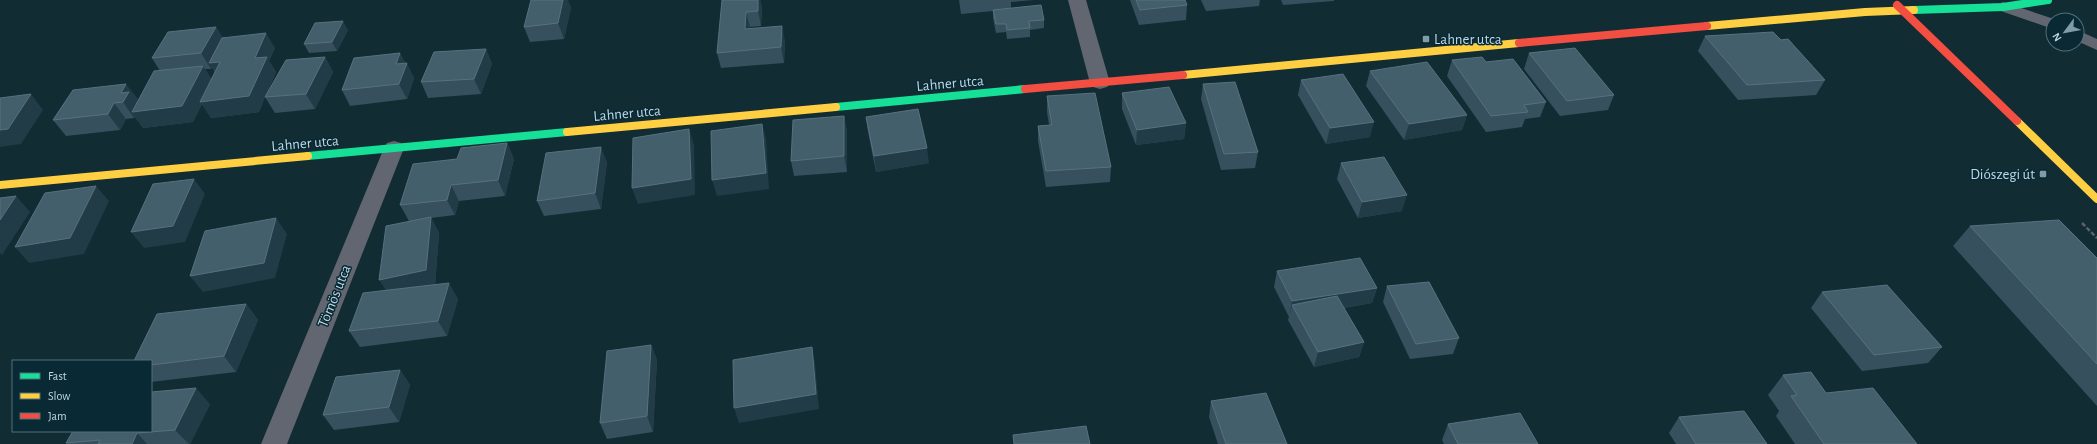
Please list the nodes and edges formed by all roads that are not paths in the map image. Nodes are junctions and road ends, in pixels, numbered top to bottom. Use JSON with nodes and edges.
{"nodes":[{"id":1,"x":1077,"y":0,"type":"edge"},
{"id":2,"x":1891,"y":0,"type":"edge"},
{"id":3,"x":2048,"y":0,"type":"edge"},
{"id":4,"x":2003,"y":7,"type":"junction"},
{"id":5,"x":1902,"y":11,"type":"junction"},
{"id":6,"x":2045,"y":21,"type":"edge"},
{"id":7,"x":2085,"y":39,"type":"edge"},
{"id":8,"x":2097,"y":45,"type":"edge"},
{"id":9,"x":1100,"y":83,"type":"junction"},
{"id":10,"x":394,"y":148,"type":"junction"},
{"id":11,"x":0,"y":185,"type":"edge"},
{"id":12,"x":2097,"y":199,"type":"edge"},
{"id":13,"x":274,"y":444,"type":"edge"}],
"edges":[{"from":1,"to":9,"type":"street"},
{"from":2,"to":5,"type":"street"},
{"from":3,"to":4,"type":"street","name":"Lahner utca"},
{"from":4,"to":5,"type":"street","name":"Lahner utca"},
{"from":4,"to":6,"type":"lane"},
{"from":5,"to":9,"type":"street","name":"Lahner utca"},
{"from":5,"to":12,"type":"street"},
{"from":7,"to":8,"type":"lane"},
{"from":9,"to":10,"type":"street","name":"Lahner utca"},
{"from":10,"to":11,"type":"street","name":"Lahner utca"},
{"from":10,"to":13,"type":"street","name":"Tömös utca"}]}
